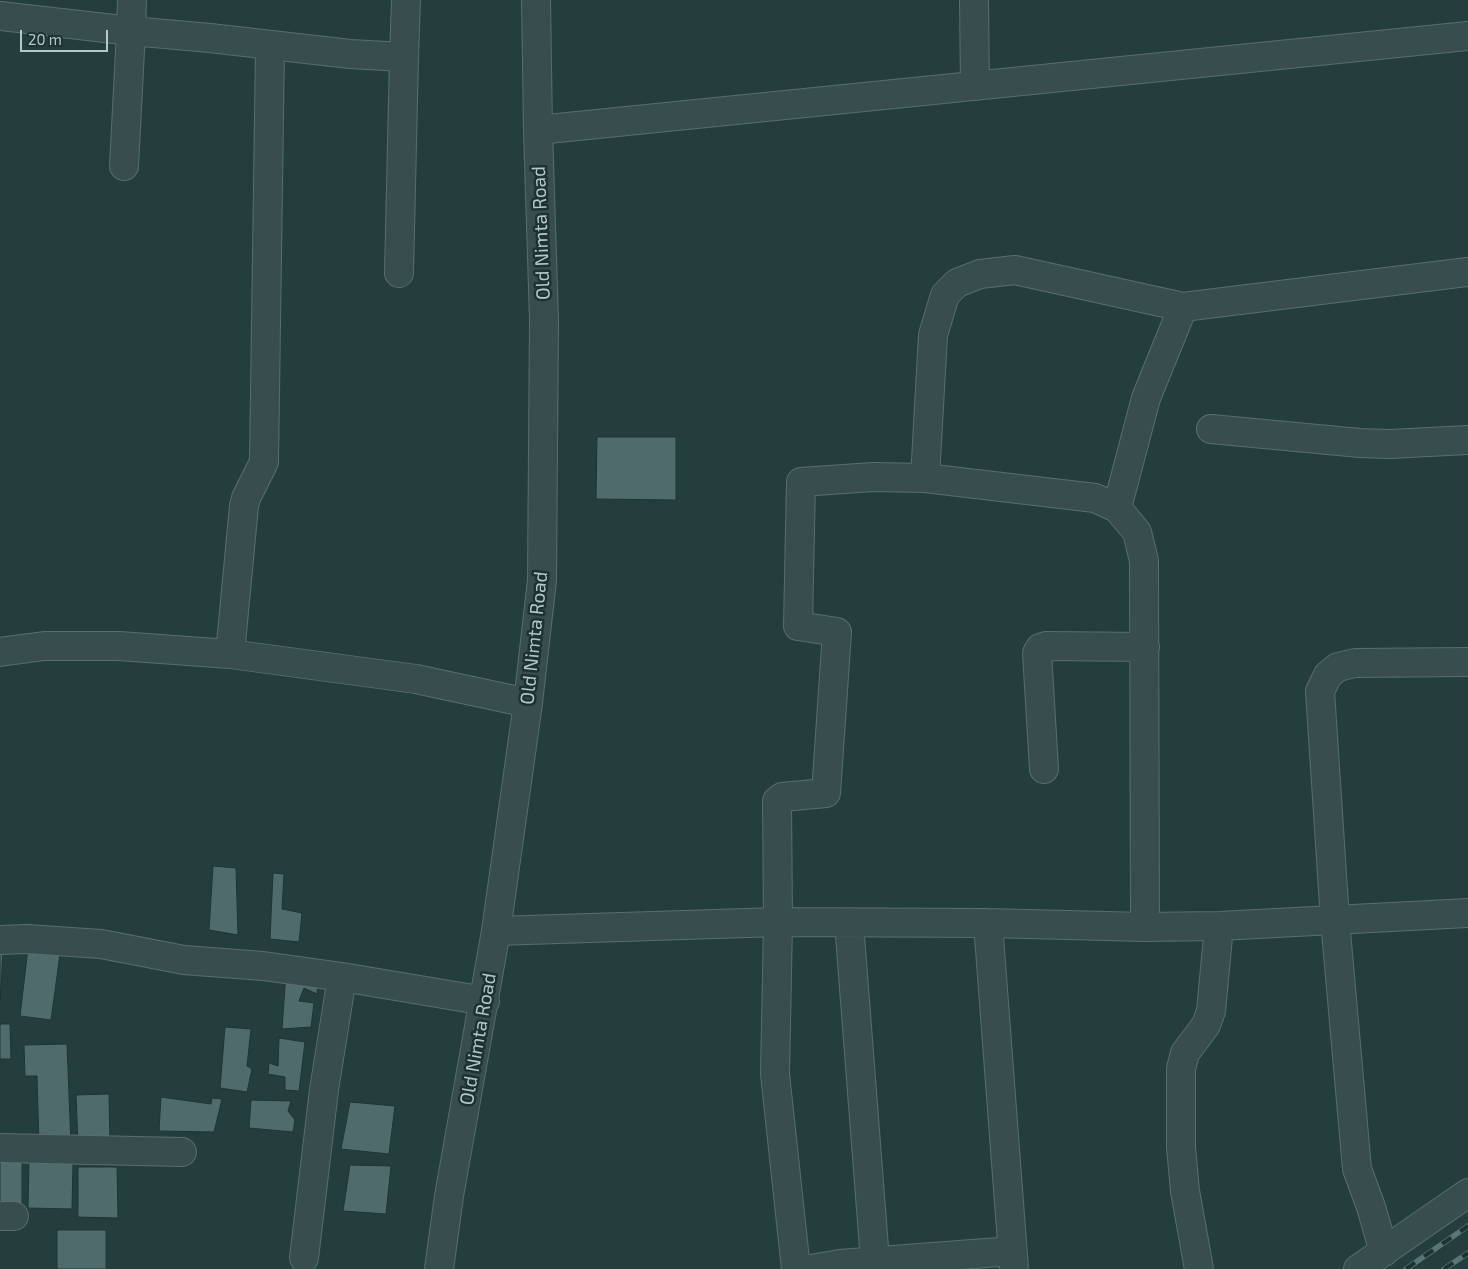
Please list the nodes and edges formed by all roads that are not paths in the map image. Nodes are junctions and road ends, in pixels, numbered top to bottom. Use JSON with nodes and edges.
{"nodes":[{"id":1,"x":132,"y":0,"type":"edge"},
{"id":2,"x":406,"y":0,"type":"edge"},
{"id":3,"x":536,"y":0,"type":"edge"},
{"id":4,"x":974,"y":0,"type":"edge"},
{"id":5,"x":0,"y":16,"type":"edge"},
{"id":6,"x":131,"y":31,"type":"junction"},
{"id":7,"x":1468,"y":36,"type":"edge"},
{"id":8,"x":270,"y":46,"type":"junction"},
{"id":9,"x":404,"y":57,"type":"junction"},
{"id":10,"x":975,"y":86,"type":"junction"},
{"id":11,"x":538,"y":130,"type":"junction"},
{"id":12,"x":124,"y":166,"type":"dead end"},
{"id":13,"x":1468,"y":272,"type":"edge"},
{"id":14,"x":398,"y":274,"type":"dead end"},
{"id":15,"x":1183,"y":307,"type":"junction"},
{"id":16,"x":1211,"y":429,"type":"dead end"},
{"id":17,"x":1468,"y":440,"type":"edge"},
{"id":18,"x":925,"y":478,"type":"junction"},
{"id":19,"x":1117,"y":508,"type":"junction"},
{"id":20,"x":1145,"y":647,"type":"junction"},
{"id":21,"x":0,"y":652,"type":"edge"},
{"id":22,"x":230,"y":654,"type":"junction"},
{"id":23,"x":1468,"y":662,"type":"edge"},
{"id":24,"x":528,"y":703,"type":"junction"},
{"id":25,"x":1044,"y":769,"type":"dead end"},
{"id":26,"x":1468,"y":913,"type":"edge"},
{"id":27,"x":1335,"y":920,"type":"junction"},
{"id":28,"x":778,"y":922,"type":"junction"},
{"id":29,"x":849,"y":923,"type":"junction"},
{"id":30,"x":988,"y":924,"type":"junction"},
{"id":31,"x":1219,"y":926,"type":"junction"},
{"id":32,"x":1144,"y":927,"type":"junction"},
{"id":33,"x":496,"y":931,"type":"junction"},
{"id":34,"x":0,"y":940,"type":"edge"},
{"id":35,"x":342,"y":977,"type":"junction"},
{"id":36,"x":485,"y":1001,"type":"junction"},
{"id":37,"x":0,"y":1148,"type":"edge"},
{"id":38,"x":182,"y":1152,"type":"dead end"},
{"id":39,"x":1468,"y":1193,"type":"edge"},
{"id":40,"x":1384,"y":1252,"type":"junction"},
{"id":41,"x":304,"y":1258,"type":"dead end"},
{"id":42,"x":1013,"y":1260,"type":"edge"},
{"id":43,"x":875,"y":1261,"type":"junction"},
{"id":44,"x":438,"y":1269,"type":"edge"},
{"id":45,"x":796,"y":1269,"type":"edge"},
{"id":46,"x":811,"y":1269,"type":"edge"},
{"id":47,"x":1199,"y":1269,"type":"edge"},
{"id":48,"x":1358,"y":1269,"type":"edge"}],
"edges":[{"from":1,"to":6,"type":"street"},
{"from":2,"to":9,"type":"street"},
{"from":3,"to":11,"type":"street","name":"Old Nimta Road"},
{"from":4,"to":10,"type":"street"},
{"from":5,"to":6,"type":"street"},
{"from":6,"to":8,"type":"street"},
{"from":6,"to":12,"type":"street"},
{"from":7,"to":10,"type":"street"},
{"from":8,"to":9,"type":"street"},
{"from":8,"to":22,"type":"street"},
{"from":9,"to":14,"type":"street"},
{"from":10,"to":11,"type":"street"},
{"from":11,"to":24,"type":"street","name":"Old Nimta Road"},
{"from":13,"to":15,"type":"street"},
{"from":15,"to":18,"type":"street"},
{"from":15,"to":19,"type":"street"},
{"from":16,"to":17,"type":"street"},
{"from":18,"to":19,"type":"street"},
{"from":18,"to":28,"type":"street"},
{"from":19,"to":20,"type":"street"},
{"from":20,"to":25,"type":"street"},
{"from":20,"to":32,"type":"street"},
{"from":21,"to":22,"type":"street"},
{"from":22,"to":24,"type":"street"},
{"from":23,"to":27,"type":"street"},
{"from":24,"to":33,"type":"street","name":"Old Nimta Road"},
{"from":26,"to":27,"type":"street"},
{"from":27,"to":31,"type":"street"},
{"from":27,"to":40,"type":"street"},
{"from":28,"to":29,"type":"street"},
{"from":28,"to":33,"type":"street"},
{"from":28,"to":45,"type":"street"},
{"from":29,"to":30,"type":"street"},
{"from":29,"to":43,"type":"street"},
{"from":30,"to":32,"type":"street"},
{"from":30,"to":42,"type":"street"},
{"from":31,"to":32,"type":"street"},
{"from":31,"to":47,"type":"street"},
{"from":33,"to":36,"type":"street","name":"Old Nimta Road"},
{"from":34,"to":35,"type":"street"},
{"from":35,"to":36,"type":"street"},
{"from":35,"to":41,"type":"street"},
{"from":36,"to":44,"type":"street","name":"Old Nimta Road"},
{"from":37,"to":38,"type":"street"},
{"from":39,"to":40,"type":"street"},
{"from":40,"to":48,"type":"street"},
{"from":42,"to":43,"type":"street"},
{"from":43,"to":46,"type":"street"}]}
